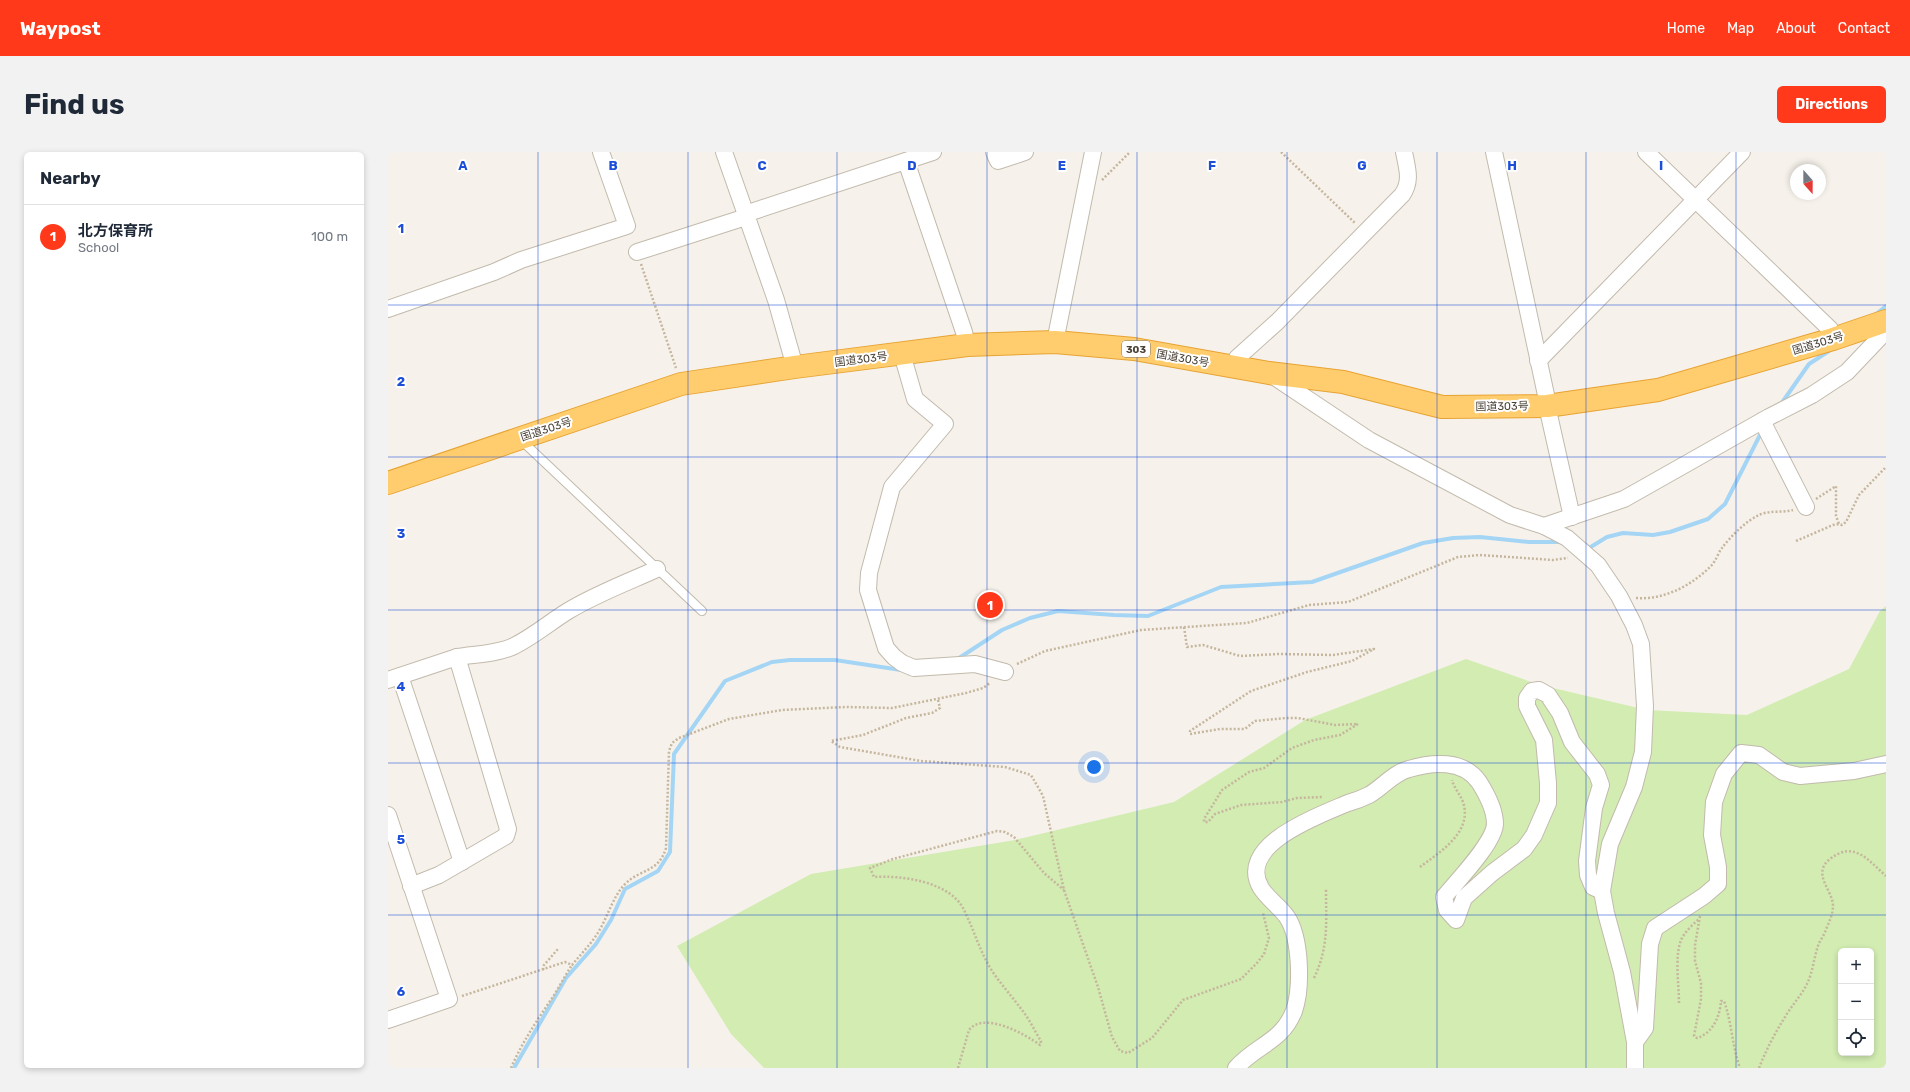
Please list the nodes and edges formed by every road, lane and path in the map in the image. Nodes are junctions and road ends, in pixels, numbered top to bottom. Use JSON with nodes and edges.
{"nodes":[{"id":1,"x":601,"y":152,"type":"edge"},
{"id":2,"x":724,"y":152,"type":"edge"},
{"id":3,"x":933,"y":152,"type":"edge"},
{"id":4,"x":994,"y":152,"type":"edge"},
{"id":5,"x":1025,"y":152,"type":"edge"},
{"id":6,"x":1093,"y":152,"type":"edge"},
{"id":7,"x":1130,"y":152,"type":"edge"},
{"id":8,"x":1282,"y":152,"type":"edge"},
{"id":9,"x":1404,"y":152,"type":"edge"},
{"id":10,"x":1494,"y":152,"type":"edge"},
{"id":11,"x":1646,"y":152,"type":"edge"},
{"id":12,"x":1742,"y":152,"type":"edge"},
{"id":13,"x":906,"y":161,"type":"junction"},
{"id":14,"x":1085,"y":191,"type":"junction"},
{"id":15,"x":1695,"y":200,"type":"junction"},
{"id":16,"x":746,"y":215,"type":"junction"},
{"id":17,"x":1364,"y":232,"type":"junction"},
{"id":18,"x":637,"y":252,"type":"joint"},
{"id":19,"x":388,"y":308,"type":"edge"},
{"id":20,"x":1886,"y":321,"type":"edge"},
{"id":21,"x":1886,"y":332,"type":"edge"},
{"id":22,"x":1833,"y":339,"type":"junction"},
{"id":23,"x":1055,"y":342,"type":"junction"},
{"id":24,"x":967,"y":345,"type":"junction"},
{"id":25,"x":902,"y":354,"type":"junction"},
{"id":26,"x":1538,"y":361,"type":"junction"},
{"id":27,"x":1234,"y":367,"type":"junction"},
{"id":28,"x":795,"y":368,"type":"junction"},
{"id":29,"x":1269,"y":374,"type":"junction"},
{"id":30,"x":681,"y":384,"type":"junction"},
{"id":31,"x":1547,"y":406,"type":"junction"},
{"id":32,"x":1762,"y":420,"type":"junction"},
{"id":33,"x":518,"y":438,"type":"junction"},
{"id":34,"x":1886,"y":467,"type":"edge"},
{"id":35,"x":388,"y":483,"type":"edge"},
{"id":36,"x":1806,"y":507,"type":"junction"},
{"id":37,"x":1572,"y":517,"type":"junction"},
{"id":38,"x":1839,"y":524,"type":"junction"},
{"id":39,"x":1544,"y":526,"type":"junction"},
{"id":40,"x":1796,"y":541,"type":"dead end"},
{"id":41,"x":1582,"y":549,"type":"junction"},
{"id":42,"x":657,"y":569,"type":"junction"},
{"id":43,"x":1620,"y":599,"type":"junction"},
{"id":44,"x":702,"y":611,"type":"dead end"},
{"id":45,"x":1184,"y":627,"type":"junction"},
{"id":46,"x":457,"y":657,"type":"junction"},
{"id":47,"x":1005,"y":672,"type":"junction"},
{"id":48,"x":394,"y":678,"type":"edge"},
{"id":49,"x":938,"y":700,"type":"junction"},
{"id":50,"x":1886,"y":764,"type":"edge"},
{"id":51,"x":1449,"y":765,"type":"junction"},
{"id":52,"x":1326,"y":797,"type":"dead end"},
{"id":53,"x":388,"y":815,"type":"edge"},
{"id":54,"x":462,"y":862,"type":"junction"},
{"id":55,"x":1420,"y":867,"type":"dead end"},
{"id":56,"x":1886,"y":876,"type":"edge"},
{"id":57,"x":412,"y":886,"type":"junction"},
{"id":58,"x":1326,"y":889,"type":"dead end"},
{"id":59,"x":1064,"y":890,"type":"junction"},
{"id":60,"x":1602,"y":891,"type":"junction"},
{"id":61,"x":1704,"y":896,"type":"junction"},
{"id":62,"x":1262,"y":912,"type":"dead end"},
{"id":63,"x":1700,"y":918,"type":"junction"},
{"id":64,"x":558,"y":949,"type":"dead end"},
{"id":65,"x":572,"y":965,"type":"junction"},
{"id":66,"x":542,"y":970,"type":"junction"},
{"id":67,"x":1314,"y":979,"type":"dead end"},
{"id":68,"x":449,"y":999,"type":"junction"},
{"id":69,"x":1680,"y":1003,"type":"dead end"},
{"id":70,"x":388,"y":1020,"type":"edge"},
{"id":71,"x":1635,"y":1042,"type":"junction"},
{"id":72,"x":511,"y":1068,"type":"edge"},
{"id":73,"x":958,"y":1068,"type":"edge"},
{"id":74,"x":1236,"y":1068,"type":"edge"},
{"id":75,"x":1635,"y":1068,"type":"edge"},
{"id":76,"x":1740,"y":1068,"type":"edge"},
{"id":77,"x":1759,"y":1068,"type":"edge"}],
"edges":[{"from":1,"to":19,"type":"street"},
{"from":2,"to":16,"type":"street"},
{"from":3,"to":13,"type":"street"},
{"from":4,"to":5,"type":"street"},
{"from":6,"to":14,"type":"street"},
{"from":7,"to":14,"type":"path"},
{"from":8,"to":17,"type":"path"},
{"from":9,"to":17,"type":"street"},
{"from":10,"to":26,"type":"street"},
{"from":11,"to":15,"type":"street"},
{"from":12,"to":15,"type":"street"},
{"from":13,"to":16,"type":"street"},
{"from":13,"to":24,"type":"street"},
{"from":14,"to":23,"type":"street"},
{"from":15,"to":22,"type":"street"},
{"from":15,"to":26,"type":"street"},
{"from":16,"to":18,"type":"street"},
{"from":16,"to":28,"type":"street"},
{"from":17,"to":27,"type":"street"},
{"from":18,"to":30,"type":"path"},
{"from":20,"to":22,"type":"highway","name":"国道303号","number":"303"},
{"from":21,"to":32,"type":"street"},
{"from":22,"to":31,"type":"highway","name":"国道303号","number":"303"},
{"from":23,"to":24,"type":"highway","name":"国道303号","number":"303"},
{"from":23,"to":27,"type":"highway","name":"国道303号","number":"303"},
{"from":24,"to":25,"type":"highway","name":"国道303号","number":"303"},
{"from":25,"to":28,"type":"highway","name":"国道303号","number":"303"},
{"from":25,"to":47,"type":"street"},
{"from":26,"to":31,"type":"street"},
{"from":27,"to":29,"type":"highway","name":"国道303号","number":"303"},
{"from":28,"to":30,"type":"highway","name":"国道303号","number":"303"},
{"from":29,"to":31,"type":"highway","name":"国道303号","number":"303"},
{"from":29,"to":39,"type":"street"},
{"from":30,"to":33,"type":"highway","name":"国道303号","number":"303"},
{"from":31,"to":37,"type":"street"},
{"from":32,"to":36,"type":"street"},
{"from":32,"to":37,"type":"street"},
{"from":33,"to":35,"type":"highway","name":"国道303号","number":"303"},
{"from":33,"to":42,"type":"lane"},
{"from":34,"to":38,"type":"path"},
{"from":36,"to":38,"type":"path"},
{"from":36,"to":43,"type":"path"},
{"from":37,"to":39,"type":"street"},
{"from":38,"to":40,"type":"path"},
{"from":39,"to":41,"type":"street"},
{"from":41,"to":43,"type":"street"},
{"from":41,"to":45,"type":"path"},
{"from":42,"to":44,"type":"lane"},
{"from":42,"to":46,"type":"street"},
{"from":43,"to":60,"type":"street"},
{"from":45,"to":47,"type":"path"},
{"from":45,"to":52,"type":"path"},
{"from":46,"to":48,"type":"street"},
{"from":46,"to":54,"type":"street"},
{"from":47,"to":49,"type":"path"},
{"from":48,"to":54,"type":"street"},
{"from":49,"to":59,"type":"path"},
{"from":49,"to":65,"type":"path"},
{"from":50,"to":61,"type":"street"},
{"from":51,"to":55,"type":"path"},
{"from":51,"to":60,"type":"street"},
{"from":51,"to":74,"type":"street"},
{"from":53,"to":57,"type":"street"},
{"from":54,"to":57,"type":"street"},
{"from":56,"to":77,"type":"path"},
{"from":57,"to":68,"type":"street"},
{"from":58,"to":67,"type":"path"},
{"from":59,"to":62,"type":"path"},
{"from":59,"to":73,"type":"path"},
{"from":60,"to":71,"type":"street"},
{"from":61,"to":63,"type":"path"},
{"from":61,"to":71,"type":"street"},
{"from":63,"to":69,"type":"path"},
{"from":63,"to":76,"type":"path"},
{"from":64,"to":66,"type":"path"},
{"from":65,"to":66,"type":"path"},
{"from":65,"to":72,"type":"path"},
{"from":66,"to":68,"type":"path"},
{"from":68,"to":70,"type":"street"},
{"from":71,"to":75,"type":"street"}]}
